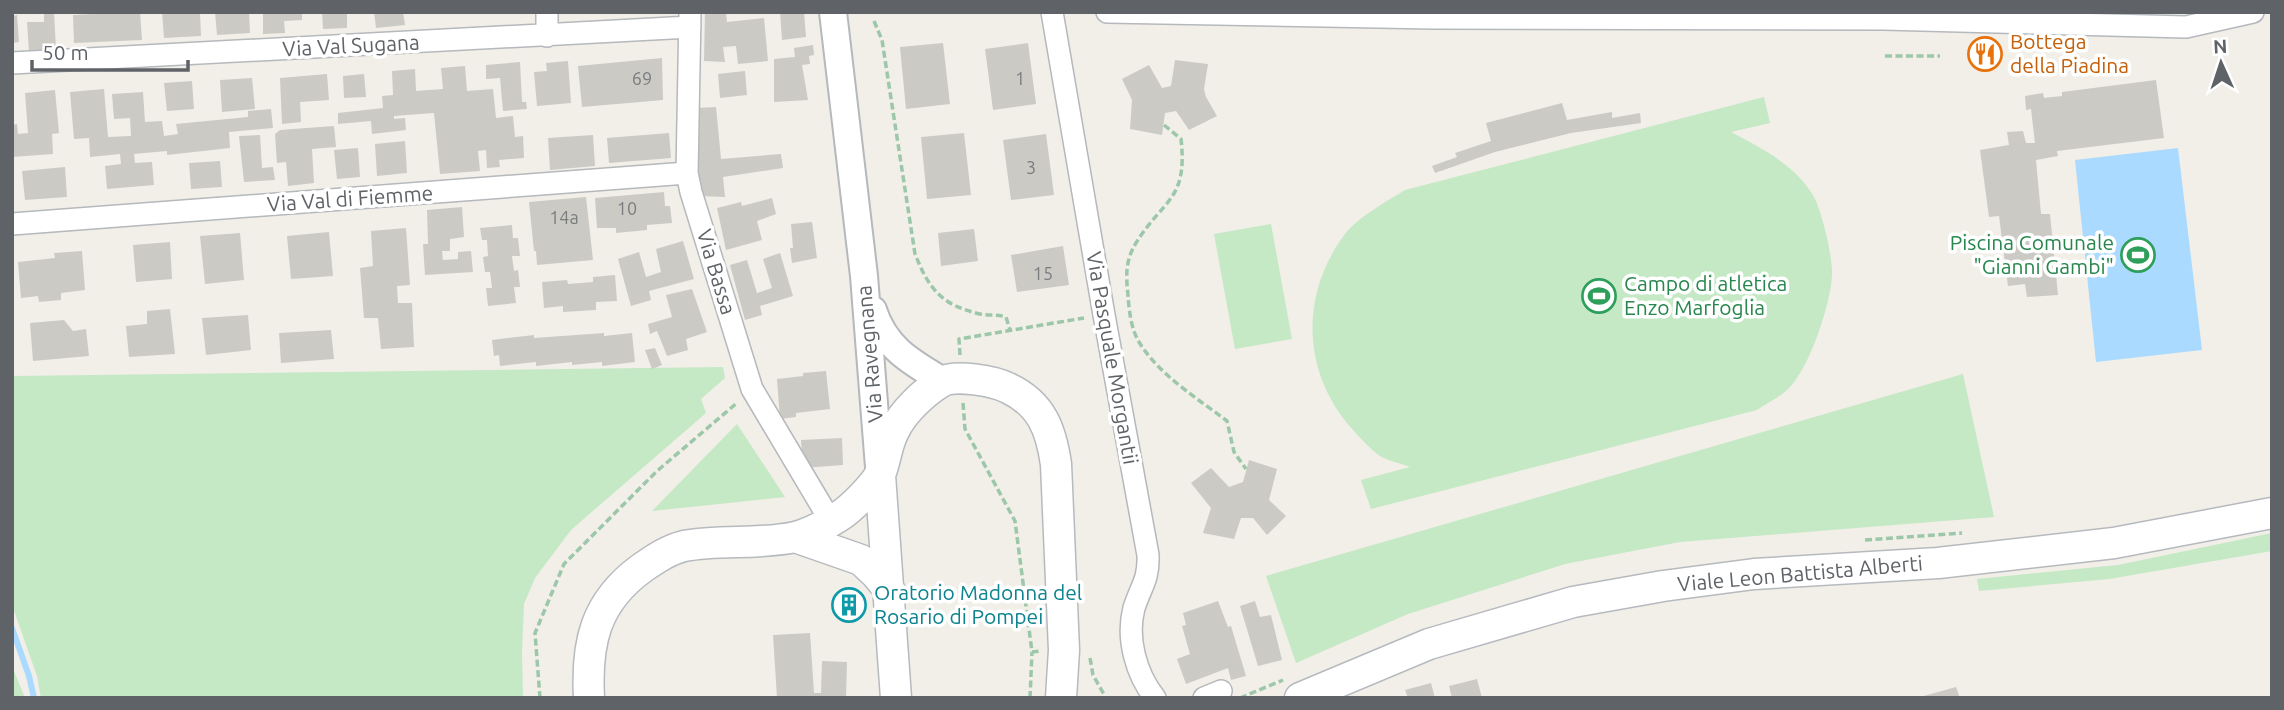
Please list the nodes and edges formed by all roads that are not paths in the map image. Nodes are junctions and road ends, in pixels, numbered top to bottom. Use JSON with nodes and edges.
{"nodes":[{"id":1,"x":547,"y":12,"type":"edge"},
{"id":2,"x":833,"y":12,"type":"edge"},
{"id":3,"x":1052,"y":12,"type":"edge"},
{"id":4,"x":1107,"y":12,"type":"edge"},
{"id":5,"x":2253,"y":12,"type":"edge"},
{"id":6,"x":1433,"y":15,"type":"edge"},
{"id":7,"x":1884,"y":15,"type":"edge"},
{"id":8,"x":690,"y":20,"type":"edge"},
{"id":9,"x":547,"y":36,"type":"junction"},
{"id":10,"x":12,"y":63,"type":"edge"},
{"id":11,"x":687,"y":173,"type":"junction"},
{"id":12,"x":12,"y":224,"type":"edge"},
{"id":13,"x":864,"y":276,"type":"junction"},
{"id":14,"x":956,"y":381,"type":"junction"},
{"id":15,"x":880,"y":474,"type":"junction"},
{"id":16,"x":824,"y":510,"type":"dead end"},
{"id":17,"x":2272,"y":513,"type":"edge"},
{"id":18,"x":795,"y":537,"type":"junction"},
{"id":19,"x":890,"y":591,"type":"junction"},
{"id":20,"x":1081,"y":697,"type":"edge"},
{"id":21,"x":589,"y":698,"type":"edge"},
{"id":22,"x":896,"y":698,"type":"edge"},
{"id":23,"x":1155,"y":698,"type":"edge"},
{"id":24,"x":1300,"y":698,"type":"edge"}],
"edges":[{"from":1,"to":9,"type":"street"},
{"from":2,"to":13,"type":"street","name":"Via Ravegnana"},
{"from":3,"to":23,"type":"street","name":"Via Pasquale Morgantii"},
{"from":4,"to":6,"type":"street"},
{"from":5,"to":7,"type":"street"},
{"from":6,"to":7,"type":"street"},
{"from":8,"to":9,"type":"street","name":"Via Val Sugana"},
{"from":8,"to":11,"type":"street","name":"Via Bassa"},
{"from":9,"to":10,"type":"street","name":"Via Val Sugana"},
{"from":11,"to":12,"type":"street","name":"Via Val di Fiemme"},
{"from":11,"to":16,"type":"street","name":"Via Bassa"},
{"from":13,"to":14,"type":"street"},
{"from":13,"to":15,"type":"street","name":"Via Ravegnana"},
{"from":14,"to":15,"type":"main road"},
{"from":14,"to":20,"type":"main road"},
{"from":15,"to":18,"type":"main road"},
{"from":15,"to":19,"type":"main road","name":"Via Ravegnana"},
{"from":17,"to":24,"type":"main road","name":"Viale Leon Battista Alberti"},
{"from":18,"to":19,"type":"main road"},
{"from":18,"to":21,"type":"main road"},
{"from":19,"to":22,"type":"main road","name":"Via Ravegnana"}]}
